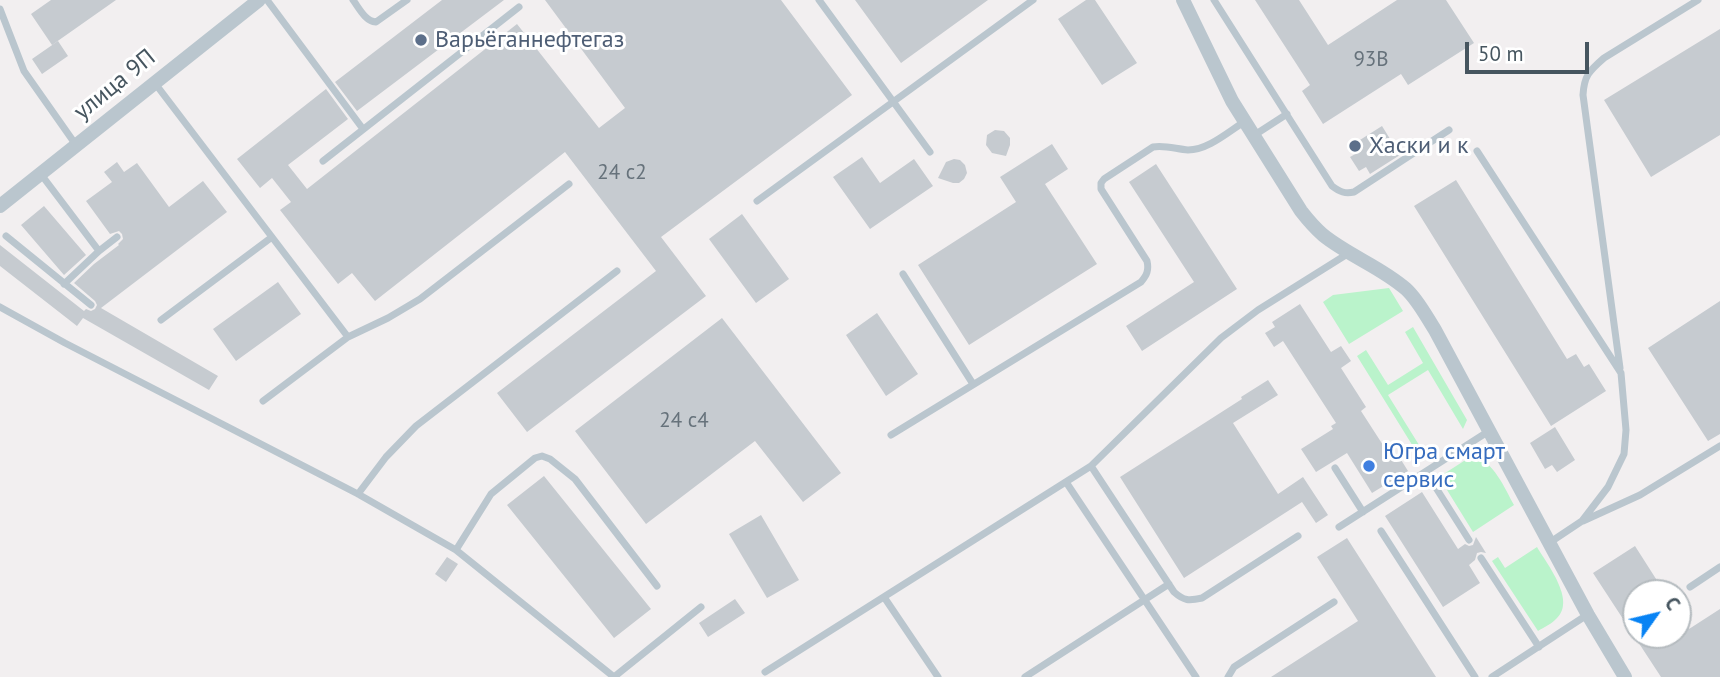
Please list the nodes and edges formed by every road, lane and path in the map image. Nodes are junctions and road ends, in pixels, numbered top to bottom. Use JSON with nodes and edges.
{"nodes":[{"id":1,"x":259,"y":0,"type":"edge"},
{"id":2,"x":267,"y":0,"type":"edge"},
{"id":3,"x":354,"y":0,"type":"edge"},
{"id":4,"x":407,"y":0,"type":"edge"},
{"id":5,"x":819,"y":0,"type":"edge"},
{"id":6,"x":1033,"y":0,"type":"edge"},
{"id":7,"x":1183,"y":0,"type":"edge"},
{"id":8,"x":1214,"y":0,"type":"edge"},
{"id":9,"x":1698,"y":0,"type":"edge"},
{"id":10,"x":519,"y":7,"type":"dead end"},
{"id":11,"x":0,"y":9,"type":"edge"},
{"id":12,"x":9,"y":32,"type":"junction"},
{"id":13,"x":0,"y":34,"type":"edge"},
{"id":14,"x":154,"y":82,"type":"junction"},
{"id":15,"x":893,"y":102,"type":"junction"},
{"id":16,"x":1287,"y":114,"type":"junction"},
{"id":17,"x":1244,"y":122,"type":"junction"},
{"id":18,"x":363,"y":129,"type":"junction"},
{"id":19,"x":1450,"y":130,"type":"dead end"},
{"id":20,"x":1253,"y":136,"type":"junction"},
{"id":21,"x":76,"y":145,"type":"junction"},
{"id":22,"x":1477,"y":151,"type":"dead end"},
{"id":23,"x":930,"y":152,"type":"dead end"},
{"id":24,"x":323,"y":161,"type":"dead end"},
{"id":25,"x":40,"y":173,"type":"junction"},
{"id":26,"x":569,"y":184,"type":"dead end"},
{"id":27,"x":757,"y":201,"type":"dead end"},
{"id":28,"x":0,"y":205,"type":"edge"},
{"id":29,"x":6,"y":236,"type":"dead end"},
{"id":30,"x":117,"y":237,"type":"dead end"},
{"id":31,"x":272,"y":237,"type":"junction"},
{"id":32,"x":99,"y":251,"type":"junction"},
{"id":33,"x":1349,"y":253,"type":"junction"},
{"id":34,"x":617,"y":271,"type":"dead end"},
{"id":35,"x":903,"y":274,"type":"dead end"},
{"id":36,"x":64,"y":284,"type":"junction"},
{"id":37,"x":91,"y":305,"type":"dead end"},
{"id":38,"x":0,"y":307,"type":"edge"},
{"id":39,"x":161,"y":320,"type":"dead end"},
{"id":40,"x":348,"y":337,"type":"junction"},
{"id":41,"x":1621,"y":373,"type":"junction"},
{"id":42,"x":973,"y":384,"type":"junction"},
{"id":43,"x":263,"y":401,"type":"dead end"},
{"id":44,"x":1489,"y":431,"type":"junction"},
{"id":45,"x":891,"y":435,"type":"dead end"},
{"id":46,"x":1720,"y":446,"type":"edge"},
{"id":47,"x":1091,"y":466,"type":"junction"},
{"id":48,"x":1335,"y":468,"type":"dead end"},
{"id":49,"x":1426,"y":472,"type":"junction"},
{"id":50,"x":1066,"y":482,"type":"junction"},
{"id":51,"x":358,"y":494,"type":"junction"},
{"id":52,"x":1363,"y":512,"type":"junction"},
{"id":53,"x":1582,"y":521,"type":"junction"},
{"id":54,"x":1339,"y":527,"type":"dead end"},
{"id":55,"x":1381,"y":531,"type":"dead end"},
{"id":56,"x":1297,"y":536,"type":"dead end"},
{"id":57,"x":1469,"y":540,"type":"dead end"},
{"id":58,"x":1549,"y":543,"type":"junction"},
{"id":59,"x":456,"y":550,"type":"junction"},
{"id":60,"x":1481,"y":558,"type":"dead end"},
{"id":61,"x":1720,"y":567,"type":"edge"},
{"id":62,"x":1169,"y":584,"type":"junction"},
{"id":63,"x":656,"y":586,"type":"dead end"},
{"id":64,"x":1692,"y":586,"type":"edge"},
{"id":65,"x":884,"y":597,"type":"junction"},
{"id":66,"x":1144,"y":600,"type":"junction"},
{"id":67,"x":1334,"y":602,"type":"dead end"},
{"id":68,"x":701,"y":607,"type":"dead end"},
{"id":69,"x":1588,"y":614,"type":"junction"},
{"id":70,"x":1539,"y":647,"type":"junction"},
{"id":71,"x":765,"y":671,"type":"dead end"},
{"id":72,"x":1619,"y":675,"type":"edge"},
{"id":73,"x":614,"y":677,"type":"edge"},
{"id":74,"x":938,"y":677,"type":"edge"},
{"id":75,"x":1025,"y":677,"type":"edge"},
{"id":76,"x":1196,"y":677,"type":"edge"},
{"id":77,"x":1228,"y":677,"type":"edge"},
{"id":78,"x":1475,"y":677,"type":"edge"},
{"id":79,"x":1492,"y":677,"type":"edge"}],
"edges":[{"from":1,"to":14,"type":"street","name":"улица 9П"},
{"from":2,"to":18,"type":"lane"},
{"from":3,"to":4,"type":"lane"},
{"from":5,"to":15,"type":"lane"},
{"from":6,"to":15,"type":"lane"},
{"from":7,"to":17,"type":"street"},
{"from":8,"to":16,"type":"lane"},
{"from":9,"to":41,"type":"lane"},
{"from":10,"to":18,"type":"lane"},
{"from":11,"to":12,"type":"lane"},
{"from":12,"to":13,"type":"lane"},
{"from":12,"to":21,"type":"lane"},
{"from":14,"to":21,"type":"street","name":"улица 9П"},
{"from":14,"to":31,"type":"lane"},
{"from":15,"to":23,"type":"lane"},
{"from":15,"to":27,"type":"lane"},
{"from":16,"to":19,"type":"lane"},
{"from":16,"to":20,"type":"lane"},
{"from":17,"to":20,"type":"street"},
{"from":17,"to":42,"type":"lane"},
{"from":18,"to":24,"type":"lane"},
{"from":20,"to":33,"type":"street"},
{"from":21,"to":25,"type":"street","name":"улица 9П"},
{"from":22,"to":41,"type":"lane"},
{"from":25,"to":28,"type":"street","name":"улица 9П"},
{"from":25,"to":32,"type":"lane"},
{"from":26,"to":40,"type":"lane"},
{"from":29,"to":36,"type":"lane"},
{"from":30,"to":32,"type":"lane"},
{"from":31,"to":39,"type":"lane"},
{"from":31,"to":40,"type":"lane"},
{"from":32,"to":36,"type":"lane"},
{"from":33,"to":44,"type":"street"},
{"from":33,"to":47,"type":"lane"},
{"from":34,"to":51,"type":"lane"},
{"from":35,"to":42,"type":"lane"},
{"from":36,"to":37,"type":"lane"},
{"from":38,"to":51,"type":"lane"},
{"from":40,"to":43,"type":"lane"},
{"from":41,"to":53,"type":"lane"},
{"from":42,"to":45,"type":"lane"},
{"from":44,"to":49,"type":"lane"},
{"from":44,"to":58,"type":"street"},
{"from":46,"to":53,"type":"lane"},
{"from":47,"to":50,"type":"lane"},
{"from":47,"to":62,"type":"lane"},
{"from":48,"to":52,"type":"lane"},
{"from":49,"to":52,"type":"lane"},
{"from":49,"to":57,"type":"lane"},
{"from":50,"to":65,"type":"lane"},
{"from":50,"to":66,"type":"lane"},
{"from":51,"to":59,"type":"lane"},
{"from":52,"to":54,"type":"lane"},
{"from":53,"to":58,"type":"lane"},
{"from":55,"to":78,"type":"lane"},
{"from":56,"to":62,"type":"lane"},
{"from":58,"to":69,"type":"street"},
{"from":59,"to":63,"type":"lane"},
{"from":59,"to":73,"type":"lane"},
{"from":60,"to":70,"type":"lane"},
{"from":61,"to":64,"type":"lane"},
{"from":62,"to":66,"type":"lane"},
{"from":65,"to":71,"type":"lane"},
{"from":65,"to":74,"type":"lane"},
{"from":66,"to":75,"type":"lane"},
{"from":66,"to":76,"type":"lane"},
{"from":67,"to":77,"type":"lane"},
{"from":68,"to":73,"type":"lane"},
{"from":69,"to":70,"type":"lane"},
{"from":69,"to":72,"type":"street"},
{"from":70,"to":79,"type":"lane"}]}
